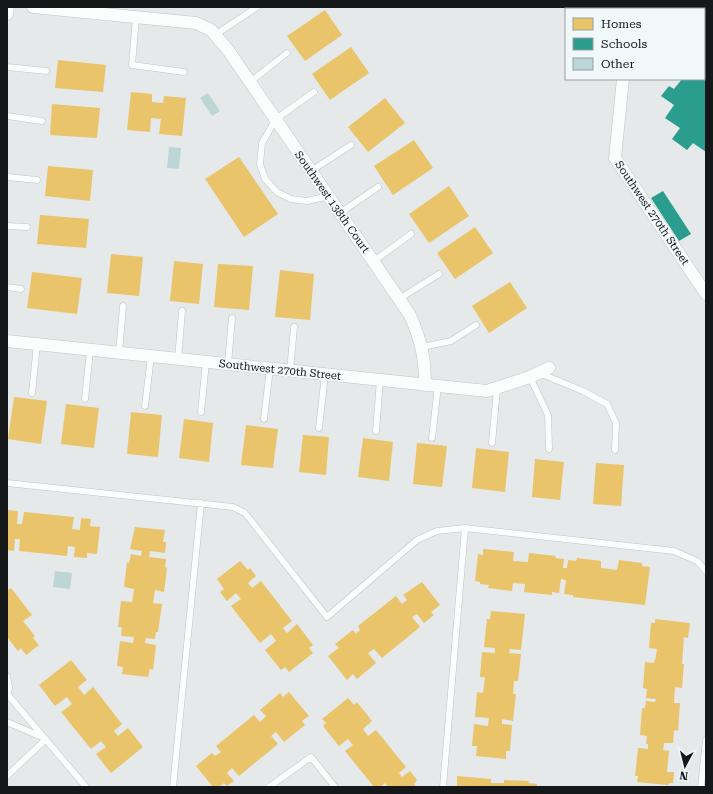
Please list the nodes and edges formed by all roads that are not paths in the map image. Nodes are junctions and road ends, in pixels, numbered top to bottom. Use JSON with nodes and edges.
{"nodes":[{"id":1,"x":8,"y":7,"type":"edge"},
{"id":2,"x":33,"y":7,"type":"edge"},
{"id":3,"x":257,"y":7,"type":"edge"},
{"id":4,"x":7,"y":14,"type":"edge"},
{"id":5,"x":136,"y":17,"type":"junction"},
{"id":6,"x":213,"y":33,"type":"junction"},
{"id":7,"x":287,"y":53,"type":"dead end"},
{"id":8,"x":7,"y":67,"type":"edge"},
{"id":9,"x":46,"y":71,"type":"dead end"},
{"id":10,"x":184,"y":72,"type":"dead end"},
{"id":11,"x":622,"y":80,"type":"edge"},
{"id":12,"x":250,"y":82,"type":"junction"},
{"id":13,"x":314,"y":92,"type":"dead end"},
{"id":14,"x":7,"y":116,"type":"edge"},
{"id":15,"x":276,"y":119,"type":"junction"},
{"id":16,"x":42,"y":121,"type":"dead end"},
{"id":17,"x":351,"y":144,"type":"dead end"},
{"id":18,"x":311,"y":171,"type":"junction"},
{"id":19,"x":7,"y":177,"type":"edge"},
{"id":20,"x":37,"y":180,"type":"dead end"},
{"id":21,"x":378,"y":187,"type":"dead end"},
{"id":22,"x":329,"y":196,"type":"junction"},
{"id":23,"x":340,"y":213,"type":"junction"},
{"id":24,"x":7,"y":226,"type":"edge"},
{"id":25,"x":27,"y":228,"type":"dead end"},
{"id":26,"x":411,"y":234,"type":"dead end"},
{"id":27,"x":374,"y":261,"type":"junction"},
{"id":28,"x":439,"y":274,"type":"dead end"},
{"id":29,"x":7,"y":287,"type":"edge"},
{"id":30,"x":21,"y":289,"type":"dead end"},
{"id":31,"x":706,"y":294,"type":"edge"},
{"id":32,"x":399,"y":299,"type":"junction"},
{"id":33,"x":123,"y":306,"type":"dead end"},
{"id":34,"x":182,"y":311,"type":"dead end"},
{"id":35,"x":232,"y":318,"type":"dead end"},
{"id":36,"x":476,"y":325,"type":"dead end"},
{"id":37,"x":294,"y":327,"type":"dead end"},
{"id":38,"x":7,"y":341,"type":"edge"},
{"id":39,"x":37,"y":344,"type":"junction"},
{"id":40,"x":422,"y":347,"type":"junction"},
{"id":41,"x":90,"y":350,"type":"junction"},
{"id":42,"x":119,"y":353,"type":"junction"},
{"id":43,"x":151,"y":356,"type":"junction"},
{"id":44,"x":178,"y":359,"type":"junction"},
{"id":45,"x":206,"y":362,"type":"junction"},
{"id":46,"x":228,"y":364,"type":"junction"},
{"id":47,"x":270,"y":368,"type":"junction"},
{"id":48,"x":290,"y":371,"type":"junction"},
{"id":49,"x":539,"y":373,"type":"junction"},
{"id":50,"x":325,"y":374,"type":"junction"},
{"id":51,"x":380,"y":380,"type":"junction"},
{"id":52,"x":425,"y":385,"type":"junction"},
{"id":53,"x":438,"y":386,"type":"junction"},
{"id":54,"x":497,"y":389,"type":"junction"},
{"id":55,"x":32,"y":393,"type":"dead end"},
{"id":56,"x":84,"y":399,"type":"dead end"},
{"id":57,"x":146,"y":406,"type":"dead end"},
{"id":58,"x":201,"y":412,"type":"dead end"},
{"id":59,"x":264,"y":419,"type":"dead end"},
{"id":60,"x":319,"y":428,"type":"dead end"},
{"id":61,"x":376,"y":431,"type":"dead end"},
{"id":62,"x":432,"y":438,"type":"dead end"},
{"id":63,"x":492,"y":443,"type":"dead end"},
{"id":64,"x":549,"y":448,"type":"dead end"},
{"id":65,"x":615,"y":450,"type":"dead end"},
{"id":66,"x":7,"y":483,"type":"edge"},
{"id":67,"x":201,"y":503,"type":"junction"},
{"id":68,"x":465,"y":528,"type":"junction"},
{"id":69,"x":706,"y":571,"type":"edge"},
{"id":70,"x":7,"y":676,"type":"edge"},
{"id":71,"x":7,"y":695,"type":"edge"},
{"id":72,"x":7,"y":722,"type":"edge"},
{"id":73,"x":46,"y":739,"type":"junction"},
{"id":74,"x":706,"y":740,"type":"edge"},
{"id":75,"x":7,"y":776,"type":"edge"},
{"id":76,"x":86,"y":787,"type":"edge"},
{"id":77,"x":173,"y":787,"type":"edge"},
{"id":78,"x":269,"y":787,"type":"edge"},
{"id":79,"x":335,"y":787,"type":"edge"},
{"id":80,"x":442,"y":787,"type":"edge"},
{"id":81,"x":701,"y":787,"type":"edge"}],
"edges":[{"from":1,"to":4,"type":"street"},
{"from":2,"to":5,"type":"street"},
{"from":3,"to":6,"type":"lane"},
{"from":5,"to":6,"type":"street"},
{"from":5,"to":10,"type":"lane"},
{"from":6,"to":12,"type":"street","name":"Southwest 138th Court"},
{"from":7,"to":12,"type":"lane"},
{"from":8,"to":9,"type":"lane"},
{"from":11,"to":31,"type":"street","name":"Southwest 270th Street"},
{"from":12,"to":15,"type":"street","name":"Southwest 138th Court"},
{"from":13,"to":15,"type":"lane"},
{"from":14,"to":16,"type":"lane"},
{"from":15,"to":18,"type":"street","name":"Southwest 138th Court"},
{"from":15,"to":22,"type":"lane"},
{"from":17,"to":18,"type":"lane"},
{"from":18,"to":22,"type":"street","name":"Southwest 138th Court"},
{"from":19,"to":20,"type":"lane"},
{"from":21,"to":23,"type":"lane"},
{"from":22,"to":23,"type":"street","name":"Southwest 138th Court"},
{"from":23,"to":27,"type":"street","name":"Southwest 138th Court"},
{"from":24,"to":25,"type":"lane"},
{"from":26,"to":27,"type":"lane"},
{"from":27,"to":32,"type":"street","name":"Southwest 138th Court"},
{"from":28,"to":32,"type":"lane"},
{"from":29,"to":30,"type":"lane"},
{"from":32,"to":40,"type":"street","name":"Southwest 138th Court"},
{"from":33,"to":42,"type":"lane"},
{"from":34,"to":44,"type":"lane"},
{"from":35,"to":46,"type":"lane"},
{"from":36,"to":40,"type":"lane"},
{"from":37,"to":48,"type":"lane"},
{"from":38,"to":39,"type":"street","name":"Southwest 270th Street"},
{"from":39,"to":41,"type":"street","name":"Southwest 270th Street"},
{"from":39,"to":55,"type":"lane"},
{"from":40,"to":52,"type":"street","name":"Southwest 138th Court"},
{"from":41,"to":42,"type":"street","name":"Southwest 270th Street"},
{"from":41,"to":56,"type":"lane"},
{"from":42,"to":43,"type":"street","name":"Southwest 270th Street"},
{"from":43,"to":44,"type":"street","name":"Southwest 270th Street"},
{"from":43,"to":57,"type":"lane"},
{"from":44,"to":45,"type":"street","name":"Southwest 270th Street"},
{"from":45,"to":46,"type":"street","name":"Southwest 270th Street"},
{"from":45,"to":58,"type":"lane"},
{"from":46,"to":47,"type":"street","name":"Southwest 270th Street"},
{"from":47,"to":48,"type":"street","name":"Southwest 270th Street"},
{"from":47,"to":59,"type":"lane"},
{"from":48,"to":50,"type":"street","name":"Southwest 270th Street"},
{"from":49,"to":54,"type":"street","name":"Southwest 270th Street"},
{"from":49,"to":64,"type":"lane"},
{"from":49,"to":65,"type":"lane"},
{"from":50,"to":51,"type":"street","name":"Southwest 270th Street"},
{"from":50,"to":60,"type":"lane"},
{"from":51,"to":52,"type":"street","name":"Southwest 270th Street"},
{"from":51,"to":61,"type":"lane"},
{"from":52,"to":53,"type":"street","name":"Southwest 270th Street"},
{"from":53,"to":54,"type":"street","name":"Southwest 270th Street"},
{"from":53,"to":62,"type":"lane"},
{"from":54,"to":63,"type":"lane"},
{"from":66,"to":67,"type":"lane"},
{"from":67,"to":68,"type":"lane"},
{"from":67,"to":77,"type":"lane"},
{"from":68,"to":69,"type":"lane"},
{"from":68,"to":80,"type":"lane"},
{"from":70,"to":71,"type":"lane"},
{"from":71,"to":73,"type":"lane"},
{"from":72,"to":73,"type":"lane"},
{"from":73,"to":75,"type":"lane"},
{"from":73,"to":76,"type":"lane"},
{"from":74,"to":81,"type":"lane"},
{"from":78,"to":79,"type":"lane"}]}
